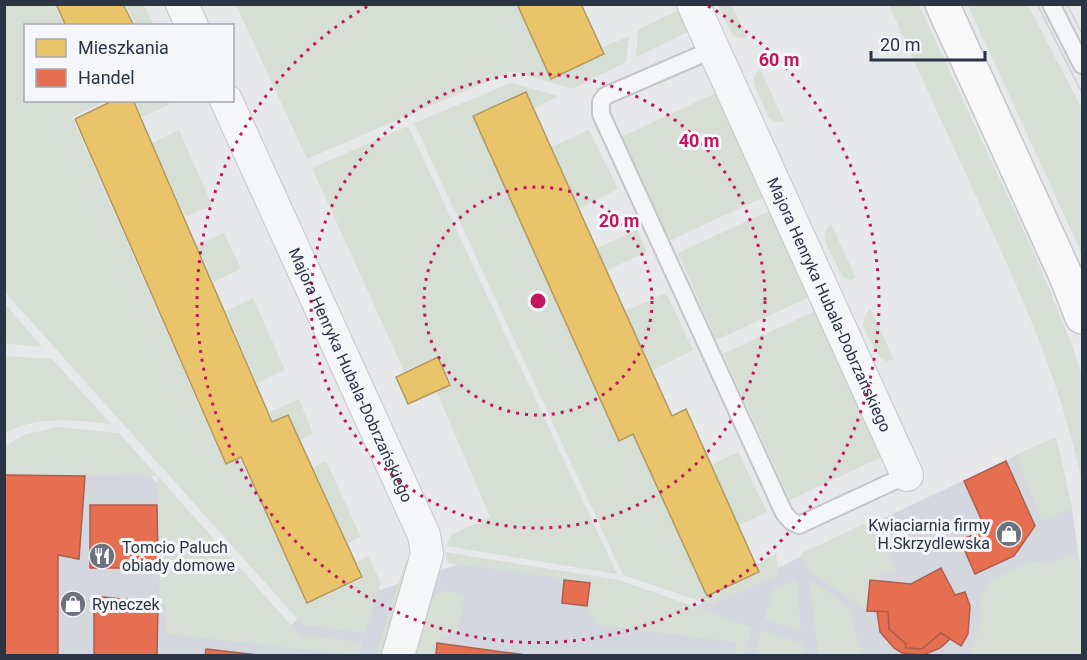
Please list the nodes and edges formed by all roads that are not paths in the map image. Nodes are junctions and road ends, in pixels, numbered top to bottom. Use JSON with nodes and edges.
{"nodes":[{"id":1,"x":182,"y":4,"type":"edge"},
{"id":2,"x":693,"y":4,"type":"edge"},
{"id":3,"x":942,"y":4,"type":"edge"},
{"id":4,"x":1051,"y":4,"type":"edge"},
{"id":5,"x":191,"y":24,"type":"edge"},
{"id":6,"x":714,"y":49,"type":"junction"},
{"id":7,"x":1083,"y":65,"type":"edge"},
{"id":8,"x":227,"y":102,"type":"edge"},
{"id":9,"x":1083,"y":317,"type":"edge"},
{"id":10,"x":907,"y":475,"type":"joint"},
{"id":11,"x":398,"y":656,"type":"edge"}],
"edges":[{"from":1,"to":5,"type":"street"},
{"from":2,"to":6,"type":"street","name":"Majora Henryka Hubala-Dobrzańskiego"},
{"from":3,"to":9,"type":"street"},
{"from":4,"to":7,"type":"lane"},
{"from":6,"to":10,"type":"street","name":"Majora Henryka Hubala-Dobrzańskiego"},
{"from":6,"to":10,"type":"lane"},
{"from":8,"to":11,"type":"street","name":"Majora Henryka Hubala-Dobrzańskiego"}]}
